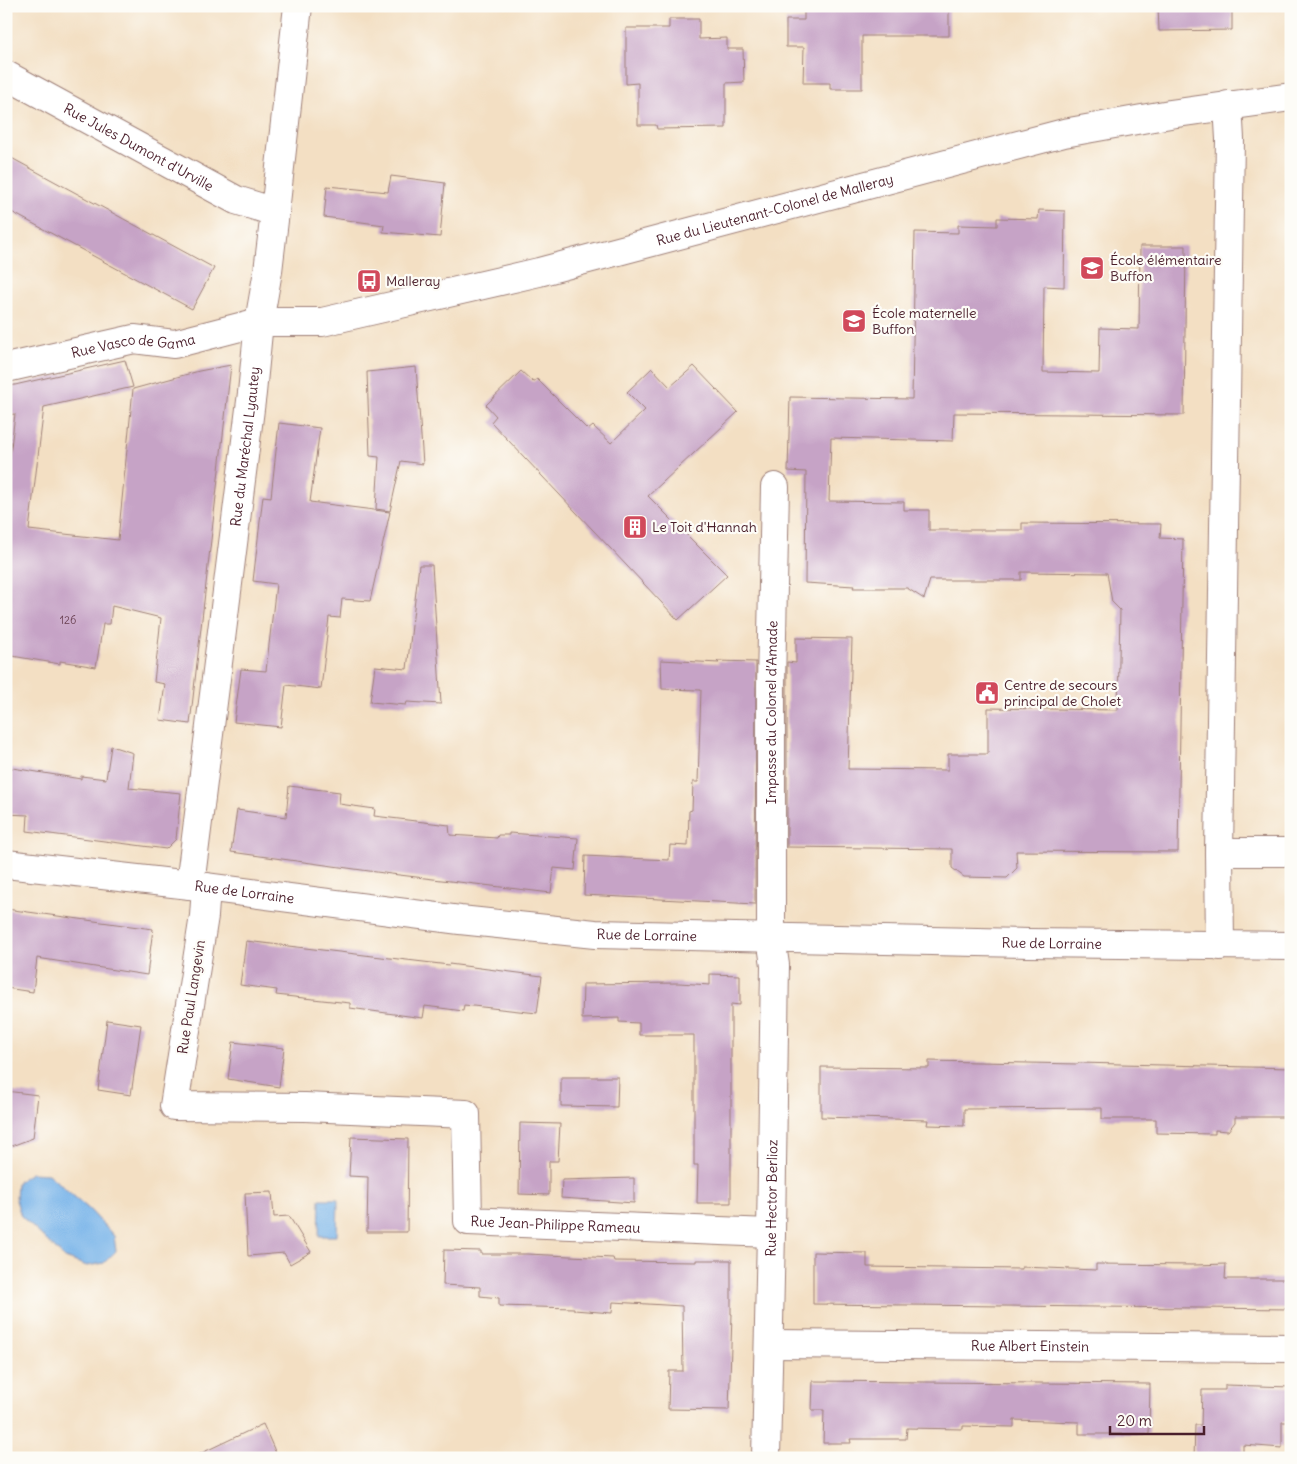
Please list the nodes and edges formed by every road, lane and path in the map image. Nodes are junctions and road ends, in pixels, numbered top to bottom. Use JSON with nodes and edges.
{"nodes":[{"id":1,"x":298,"y":6,"type":"edge"},
{"id":2,"x":6,"y":75,"type":"edge"},
{"id":3,"x":1291,"y":97,"type":"edge"},
{"id":4,"x":1228,"y":105,"type":"junction"},
{"id":5,"x":276,"y":212,"type":"junction"},
{"id":6,"x":259,"y":322,"type":"junction"},
{"id":7,"x":6,"y":368,"type":"edge"},
{"id":8,"x":775,"y":487,"type":"dead end"},
{"id":9,"x":1219,"y":852,"type":"junction"},
{"id":10,"x":1291,"y":852,"type":"edge"},
{"id":11,"x":6,"y":864,"type":"edge"},
{"id":12,"x":198,"y":886,"type":"junction"},
{"id":13,"x":771,"y":938,"type":"junction"},
{"id":14,"x":1220,"y":946,"type":"junction"},
{"id":15,"x":1291,"y":946,"type":"edge"},
{"id":16,"x":174,"y":1106,"type":"joint"},
{"id":17,"x":772,"y":1233,"type":"junction"},
{"id":18,"x":769,"y":1344,"type":"junction"},
{"id":19,"x":1291,"y":1348,"type":"edge"},
{"id":20,"x":766,"y":1458,"type":"edge"}],
"edges":[{"from":1,"to":5,"type":"street","name":"Rue du Maréchal Lyautey"},
{"from":2,"to":5,"type":"street","name":"Rue Jules Dumont d'Urville"},
{"from":3,"to":4,"type":"street","name":"Rue du Lieutenant-Colonel de Malleray"},
{"from":4,"to":6,"type":"street","name":"Rue du Lieutenant-Colonel de Malleray"},
{"from":4,"to":9,"type":"street"},
{"from":5,"to":6,"type":"street","name":"Rue du Maréchal Lyautey"},
{"from":6,"to":7,"type":"street","name":"Rue Vasco de Gama"},
{"from":6,"to":12,"type":"street","name":"Rue du Maréchal Lyautey"},
{"from":8,"to":13,"type":"street","name":"Impasse du Colonel d’Amade"},
{"from":9,"to":10,"type":"street"},
{"from":9,"to":14,"type":"street"},
{"from":11,"to":12,"type":"street","name":"Rue de Lorraine"},
{"from":12,"to":13,"type":"street","name":"Rue de Lorraine"},
{"from":12,"to":16,"type":"street","name":"Rue Paul Langevin"},
{"from":13,"to":14,"type":"street","name":"Rue de Lorraine"},
{"from":13,"to":17,"type":"street","name":"Rue Hector Berlioz"},
{"from":14,"to":15,"type":"street","name":"Rue de Lorraine"},
{"from":16,"to":17,"type":"street","name":"Rue Jean-Philippe Rameau"},
{"from":17,"to":18,"type":"street","name":"Rue Hector Berlioz"},
{"from":18,"to":19,"type":"street","name":"Rue Albert Einstein"},
{"from":18,"to":20,"type":"street","name":"Rue Hector Berlioz"}]}
